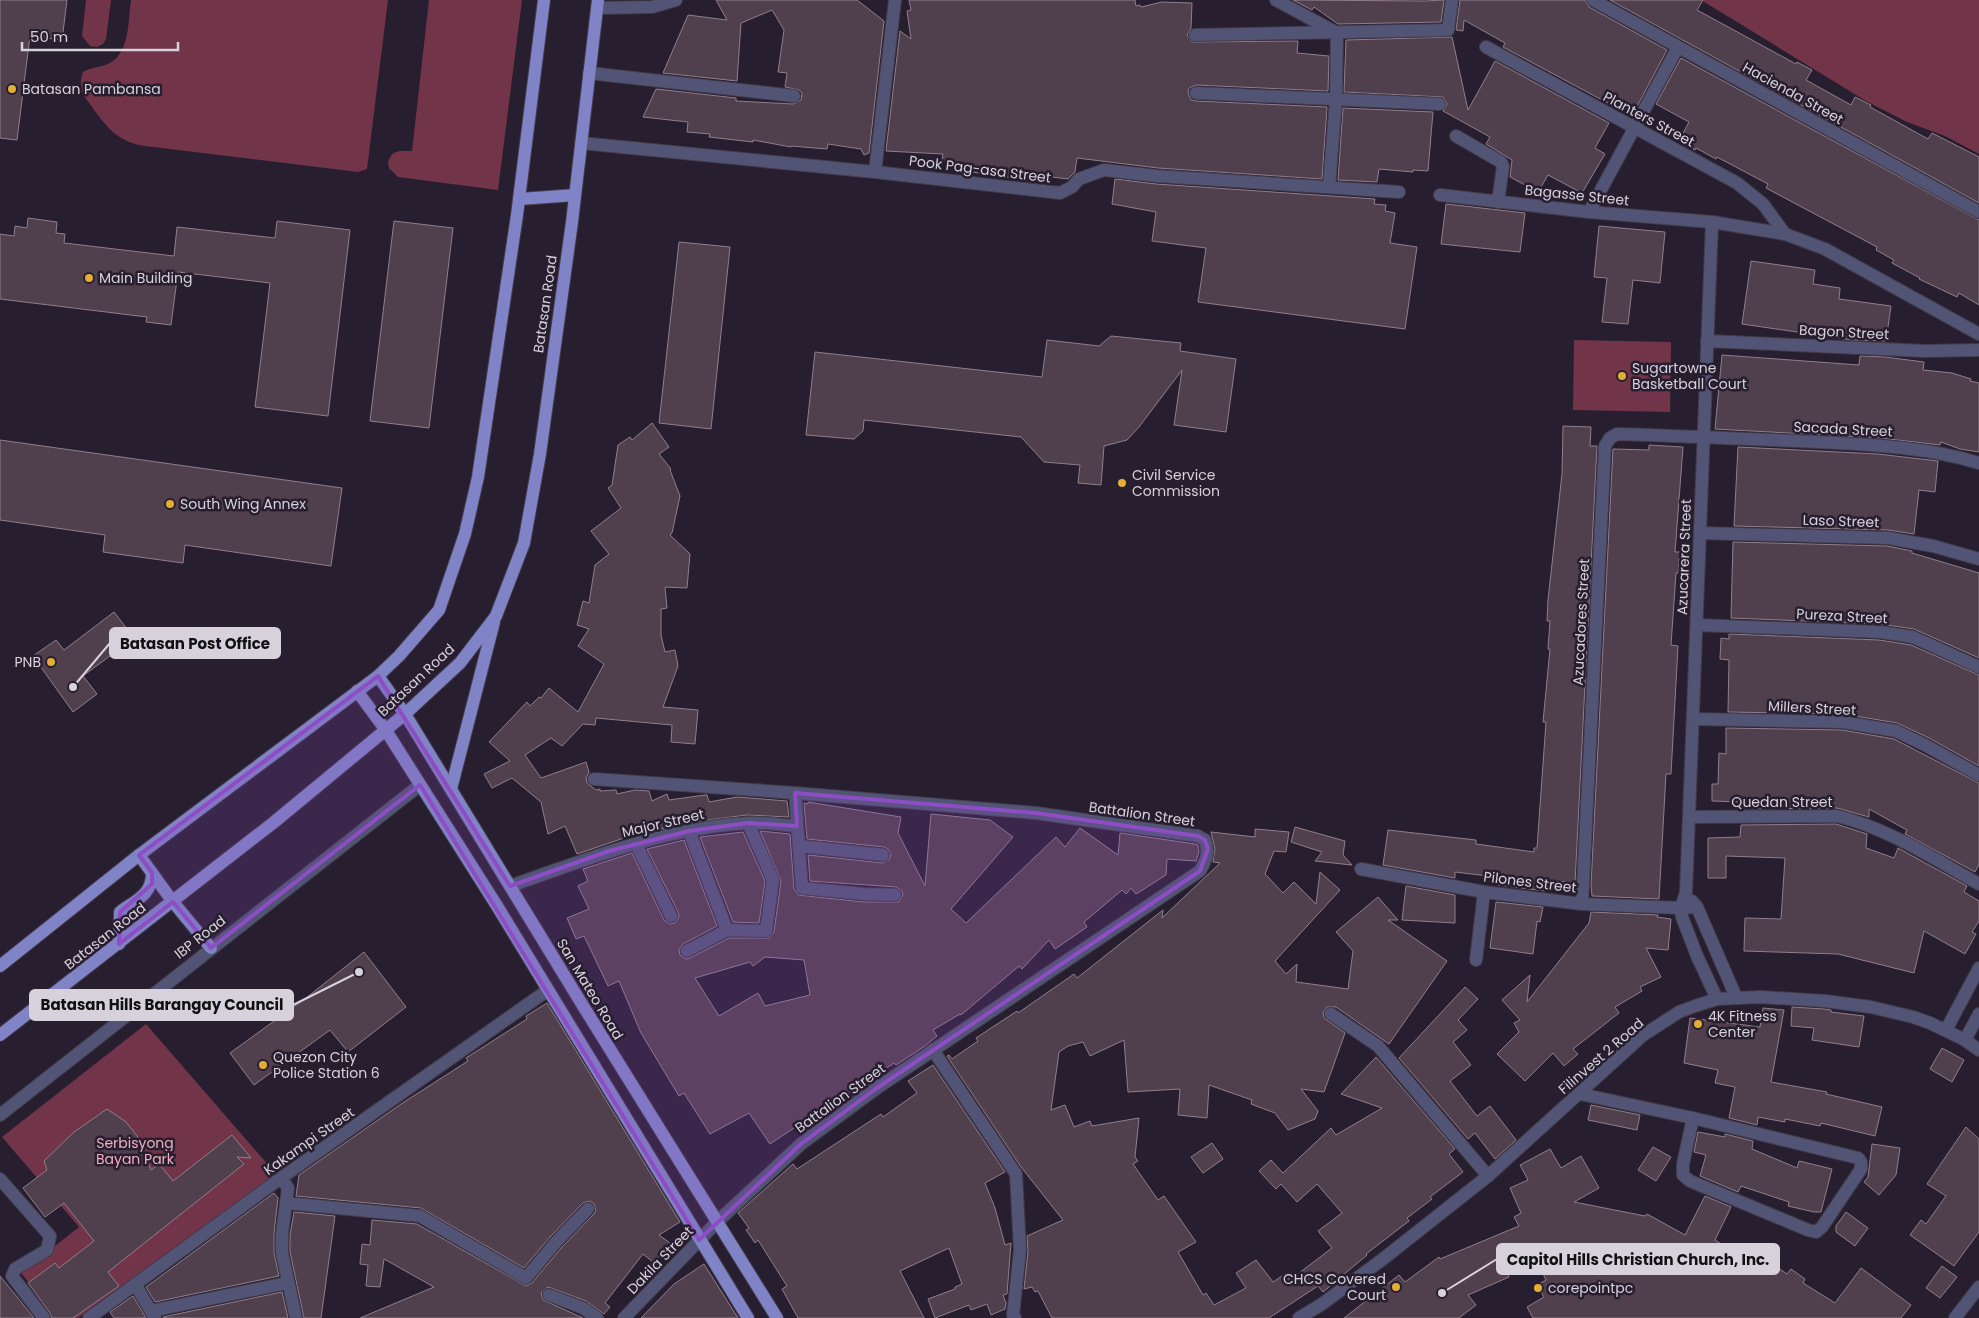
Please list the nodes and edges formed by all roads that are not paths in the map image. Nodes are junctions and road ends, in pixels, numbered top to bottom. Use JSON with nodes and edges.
{"nodes":[{"id":1,"x":544,"y":0,"type":"edge"},
{"id":2,"x":676,"y":0,"type":"edge"},
{"id":3,"x":895,"y":0,"type":"edge"},
{"id":4,"x":1276,"y":0,"type":"edge"},
{"id":5,"x":1452,"y":0,"type":"edge"},
{"id":6,"x":1593,"y":0,"type":"edge"},
{"id":7,"x":598,"y":4,"type":"edge"},
{"id":8,"x":1337,"y":33,"type":"junction"},
{"id":9,"x":1195,"y":35,"type":"dead end"},
{"id":10,"x":1678,"y":46,"type":"junction"},
{"id":11,"x":1486,"y":47,"type":"dead end"},
{"id":12,"x":589,"y":73,"type":"junction"},
{"id":13,"x":1196,"y":93,"type":"dead end"},
{"id":14,"x":794,"y":96,"type":"dead end"},
{"id":15,"x":1336,"y":99,"type":"junction"},
{"id":16,"x":1438,"y":104,"type":"dead end"},
{"id":17,"x":1634,"y":129,"type":"junction"},
{"id":18,"x":1456,"y":136,"type":"dead end"},
{"id":19,"x":581,"y":142,"type":"junction"},
{"id":20,"x":875,"y":172,"type":"junction"},
{"id":21,"x":1329,"y":187,"type":"junction"},
{"id":22,"x":1399,"y":192,"type":"dead end"},
{"id":23,"x":575,"y":195,"type":"junction"},
{"id":24,"x":1440,"y":195,"type":"dead end"},
{"id":25,"x":520,"y":199,"type":"junction"},
{"id":26,"x":1498,"y":202,"type":"junction"},
{"id":27,"x":1589,"y":212,"type":"junction"},
{"id":28,"x":1979,"y":212,"type":"edge"},
{"id":29,"x":1712,"y":222,"type":"junction"},
{"id":30,"x":1785,"y":234,"type":"junction"},
{"id":31,"x":1979,"y":334,"type":"edge"},
{"id":32,"x":1707,"y":341,"type":"junction"},
{"id":33,"x":1979,"y":350,"type":"edge"},
{"id":34,"x":1704,"y":436,"type":"junction"},
{"id":35,"x":1979,"y":463,"type":"edge"},
{"id":36,"x":1700,"y":533,"type":"junction"},
{"id":37,"x":1979,"y":559,"type":"edge"},
{"id":38,"x":496,"y":616,"type":"junction"},
{"id":39,"x":1697,"y":625,"type":"junction"},
{"id":40,"x":1979,"y":667,"type":"edge"},
{"id":41,"x":378,"y":676,"type":"junction"},
{"id":42,"x":357,"y":691,"type":"junction"},
{"id":43,"x":405,"y":714,"type":"junction"},
{"id":44,"x":1693,"y":719,"type":"junction"},
{"id":45,"x":385,"y":730,"type":"junction"},
{"id":46,"x":1979,"y":775,"type":"edge"},
{"id":47,"x":594,"y":779,"type":"dead end"},
{"id":48,"x":420,"y":785,"type":"junction"},
{"id":49,"x":451,"y":790,"type":"junction"},
{"id":50,"x":795,"y":793,"type":"junction"},
{"id":51,"x":1689,"y":817,"type":"junction"},
{"id":52,"x":748,"y":823,"type":"junction"},
{"id":53,"x":797,"y":826,"type":"junction"},
{"id":54,"x":689,"y":830,"type":"junction"},
{"id":55,"x":636,"y":844,"type":"junction"},
{"id":56,"x":799,"y":846,"type":"junction"},
{"id":57,"x":139,"y":855,"type":"junction"},
{"id":58,"x":883,"y":855,"type":"dead end"},
{"id":59,"x":1361,"y":870,"type":"dead end"},
{"id":60,"x":152,"y":873,"type":"junction"},
{"id":61,"x":1979,"y":884,"type":"edge"},
{"id":62,"x":510,"y":886,"type":"junction"},
{"id":63,"x":1484,"y":892,"type":"junction"},
{"id":64,"x":1686,"y":892,"type":"junction"},
{"id":65,"x":895,"y":895,"type":"dead end"},
{"id":66,"x":173,"y":902,"type":"junction"},
{"id":67,"x":1582,"y":904,"type":"junction"},
{"id":68,"x":1697,"y":906,"type":"junction"},
{"id":69,"x":1681,"y":908,"type":"junction"},
{"id":70,"x":671,"y":916,"type":"dead end"},
{"id":71,"x":727,"y":930,"type":"junction"},
{"id":72,"x":119,"y":944,"type":"junction"},
{"id":73,"x":211,"y":948,"type":"junction"},
{"id":74,"x":687,"y":951,"type":"dead end"},
{"id":75,"x":1476,"y":960,"type":"dead end"},
{"id":76,"x":0,"y":966,"type":"edge"},
{"id":77,"x":1979,"y":968,"type":"edge"},
{"id":78,"x":548,"y":990,"type":"junction"},
{"id":79,"x":1736,"y":997,"type":"junction"},
{"id":80,"x":1717,"y":1000,"type":"junction"},
{"id":81,"x":1330,"y":1014,"type":"dead end"},
{"id":82,"x":1979,"y":1014,"type":"edge"},
{"id":83,"x":1946,"y":1030,"type":"junction"},
{"id":84,"x":0,"y":1035,"type":"edge"},
{"id":85,"x":1965,"y":1040,"type":"junction"},
{"id":86,"x":933,"y":1050,"type":"junction"},
{"id":87,"x":1979,"y":1050,"type":"edge"},
{"id":88,"x":1580,"y":1094,"type":"junction"},
{"id":89,"x":0,"y":1115,"type":"edge"},
{"id":90,"x":1693,"y":1118,"type":"junction"},
{"id":91,"x":1488,"y":1176,"type":"junction"},
{"id":92,"x":281,"y":1178,"type":"junction"},
{"id":93,"x":0,"y":1179,"type":"edge"},
{"id":94,"x":286,"y":1203,"type":"junction"},
{"id":95,"x":588,"y":1208,"type":"dead end"},
{"id":96,"x":717,"y":1222,"type":"junction"},
{"id":97,"x":700,"y":1240,"type":"junction"},
{"id":98,"x":288,"y":1283,"type":"junction"},
{"id":99,"x":135,"y":1284,"type":"junction"},
{"id":100,"x":1979,"y":1286,"type":"edge"},
{"id":101,"x":549,"y":1295,"type":"dead end"},
{"id":102,"x":153,"y":1315,"type":"edge"},
{"id":103,"x":1011,"y":1317,"type":"edge"},
{"id":104,"x":44,"y":1318,"type":"edge"},
{"id":105,"x":89,"y":1318,"type":"edge"},
{"id":106,"x":296,"y":1318,"type":"edge"},
{"id":107,"x":597,"y":1318,"type":"edge"},
{"id":108,"x":624,"y":1318,"type":"edge"},
{"id":109,"x":748,"y":1318,"type":"edge"},
{"id":110,"x":777,"y":1318,"type":"edge"},
{"id":111,"x":1299,"y":1318,"type":"edge"},
{"id":112,"x":1955,"y":1318,"type":"edge"}],
"edges":[{"from":1,"to":25,"type":"main road"},
{"from":2,"to":7,"type":"street"},
{"from":3,"to":20,"type":"street"},
{"from":4,"to":8,"type":"street"},
{"from":5,"to":8,"type":"street"},
{"from":6,"to":10,"type":"street","name":"Hacienda Street"},
{"from":7,"to":12,"type":"main road","name":"Batasan Road"},
{"from":8,"to":9,"type":"street"},
{"from":8,"to":15,"type":"street"},
{"from":10,"to":17,"type":"street"},
{"from":10,"to":28,"type":"street","name":"Hacienda Street"},
{"from":11,"to":17,"type":"street","name":"Planters Street"},
{"from":12,"to":14,"type":"street"},
{"from":12,"to":19,"type":"main road","name":"Batasan Road"},
{"from":13,"to":15,"type":"street"},
{"from":15,"to":16,"type":"street"},
{"from":15,"to":21,"type":"street"},
{"from":17,"to":27,"type":"street"},
{"from":17,"to":30,"type":"street","name":"Planters Street"},
{"from":18,"to":26,"type":"street"},
{"from":19,"to":20,"type":"street","name":"Pook Pag-asa Street"},
{"from":19,"to":23,"type":"main road","name":"Batasan Road"},
{"from":20,"to":21,"type":"street","name":"Pook Pag-asa Street"},
{"from":21,"to":22,"type":"street","name":"Pook Pag-asa Street"},
{"from":23,"to":25,"type":"main road"},
{"from":23,"to":38,"type":"main road","name":"Batasan Road"},
{"from":24,"to":26,"type":"street","name":"Bagasse Street"},
{"from":25,"to":41,"type":"main road"},
{"from":26,"to":27,"type":"street","name":"Bagasse Street"},
{"from":27,"to":29,"type":"street","name":"Bagasse Street"},
{"from":29,"to":30,"type":"street"},
{"from":29,"to":32,"type":"street","name":"Azucarera Street"},
{"from":30,"to":31,"type":"street"},
{"from":32,"to":33,"type":"street","name":"Bagon Street"},
{"from":32,"to":34,"type":"street","name":"Azucarera Street"},
{"from":34,"to":35,"type":"street","name":"Sacada Street"},
{"from":34,"to":36,"type":"street","name":"Azucarera Street"},
{"from":34,"to":67,"type":"street","name":"Azucadores Street"},
{"from":36,"to":37,"type":"street","name":"Laso Street"},
{"from":36,"to":39,"type":"street","name":"Azucarera Street"},
{"from":38,"to":43,"type":"main road","name":"Batasan Road"},
{"from":38,"to":49,"type":"main road"},
{"from":39,"to":40,"type":"street","name":"Pureza Street"},
{"from":39,"to":44,"type":"street","name":"Azucarera Street"},
{"from":41,"to":42,"type":"main road"},
{"from":41,"to":43,"type":"main road","name":"San Mateo Road"},
{"from":42,"to":45,"type":"main road"},
{"from":42,"to":57,"type":"main road"},
{"from":43,"to":45,"type":"main road","name":"Batasan Road"},
{"from":43,"to":49,"type":"main road","name":"San Mateo Road"},
{"from":44,"to":46,"type":"street","name":"Millers Street"},
{"from":44,"to":51,"type":"street","name":"Azucarera Street"},
{"from":45,"to":48,"type":"main road"},
{"from":45,"to":66,"type":"main road","name":"Batasan Road"},
{"from":47,"to":50,"type":"street","name":"Battalion Street"},
{"from":48,"to":73,"type":"street","name":"IBP Road"},
{"from":48,"to":78,"type":"main road"},
{"from":49,"to":62,"type":"main road","name":"San Mateo Road"},
{"from":50,"to":53,"type":"street"},
{"from":50,"to":86,"type":"street","name":"Battalion Street"},
{"from":51,"to":61,"type":"street","name":"Quedan Street"},
{"from":51,"to":64,"type":"street","name":"Azucarera Street"},
{"from":52,"to":53,"type":"street","name":"Major Street"},
{"from":52,"to":54,"type":"street","name":"Major Street"},
{"from":52,"to":71,"type":"street"},
{"from":53,"to":56,"type":"street"},
{"from":54,"to":55,"type":"street","name":"Major Street"},
{"from":54,"to":71,"type":"street"},
{"from":55,"to":62,"type":"street","name":"Major Street"},
{"from":55,"to":70,"type":"street"},
{"from":56,"to":58,"type":"street"},
{"from":56,"to":65,"type":"street"},
{"from":57,"to":60,"type":"main road"},
{"from":57,"to":76,"type":"main road"},
{"from":59,"to":63,"type":"street","name":"Pilones Street"},
{"from":60,"to":66,"type":"main road"},
{"from":60,"to":72,"type":"main road"},
{"from":62,"to":96,"type":"main road","name":"San Mateo Road"},
{"from":63,"to":67,"type":"street","name":"Pilones Street"},
{"from":63,"to":75,"type":"street"},
{"from":64,"to":68,"type":"street"},
{"from":64,"to":69,"type":"street","name":"Azucarera Street"},
{"from":66,"to":72,"type":"main road","name":"Batasan Road"},
{"from":66,"to":73,"type":"main road"},
{"from":67,"to":69,"type":"street","name":"Pilones Street"},
{"from":68,"to":69,"type":"street","name":"Pilones Street"},
{"from":68,"to":79,"type":"street"},
{"from":69,"to":80,"type":"street"},
{"from":71,"to":74,"type":"street"},
{"from":72,"to":84,"type":"main road","name":"Batasan Road"},
{"from":73,"to":89,"type":"street","name":"IBP Road"},
{"from":77,"to":83,"type":"street"},
{"from":78,"to":92,"type":"street","name":"Kakampi Street"},
{"from":78,"to":97,"type":"main road"},
{"from":79,"to":80,"type":"street","name":"Filinvest 2 Road"},
{"from":79,"to":83,"type":"street","name":"Filinvest 2 Road"},
{"from":80,"to":88,"type":"street","name":"Filinvest 2 Road"},
{"from":81,"to":91,"type":"street"},
{"from":82,"to":85,"type":"street"},
{"from":83,"to":85,"type":"street","name":"Filinvest 2 Road"},
{"from":85,"to":87,"type":"street","name":"Filinvest 2 Road"},
{"from":86,"to":96,"type":"street","name":"Battalion Street"},
{"from":86,"to":103,"type":"street"},
{"from":88,"to":90,"type":"street"},
{"from":88,"to":91,"type":"street","name":"Filinvest 2 Road"},
{"from":90,"to":90,"type":"street"},
{"from":91,"to":111,"type":"street","name":"Filinvest 2 Road"},
{"from":92,"to":94,"type":"street"},
{"from":92,"to":99,"type":"street","name":"Kakampi Street"},
{"from":93,"to":104,"type":"street"},
{"from":94,"to":95,"type":"street"},
{"from":94,"to":98,"type":"street"},
{"from":96,"to":97,"type":"street","name":"Dakila Street"},
{"from":96,"to":110,"type":"main road","name":"San Mateo Road"},
{"from":97,"to":108,"type":"street","name":"Dakila Street"},
{"from":97,"to":109,"type":"main road"},
{"from":98,"to":102,"type":"street"},
{"from":98,"to":106,"type":"street"},
{"from":99,"to":102,"type":"street"},
{"from":99,"to":105,"type":"street","name":"Kakampi Street"},
{"from":100,"to":112,"type":"street"},
{"from":101,"to":107,"type":"street"}]}
